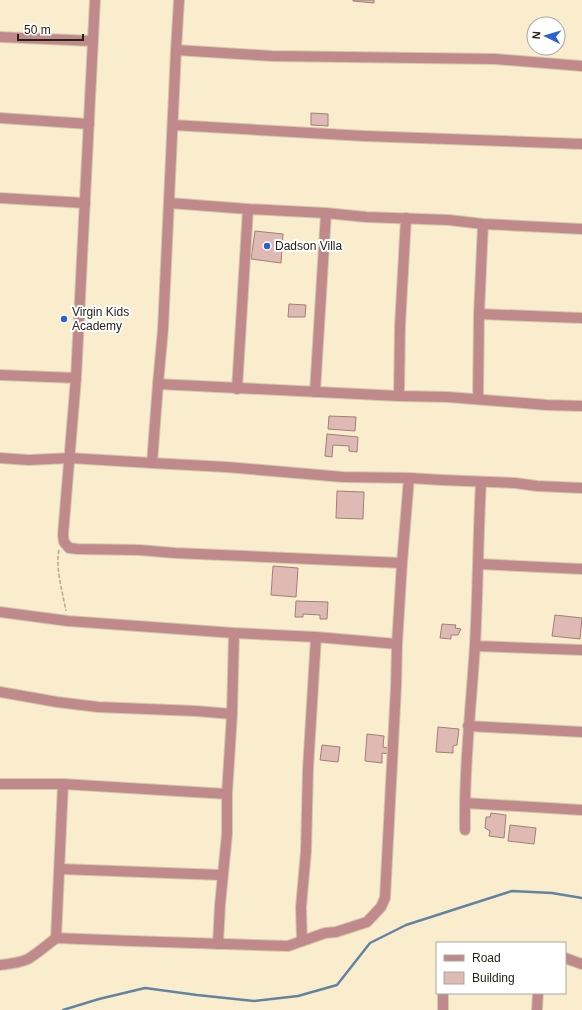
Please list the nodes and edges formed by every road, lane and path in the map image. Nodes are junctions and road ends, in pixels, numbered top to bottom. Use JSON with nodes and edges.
{"nodes":[{"id":1,"x":95,"y":0,"type":"edge"},
{"id":2,"x":180,"y":0,"type":"edge"},
{"id":3,"x":0,"y":37,"type":"edge"},
{"id":4,"x":93,"y":41,"type":"junction"},
{"id":5,"x":176,"y":50,"type":"junction"},
{"id":6,"x":582,"y":66,"type":"edge"},
{"id":7,"x":0,"y":118,"type":"edge"},
{"id":8,"x":89,"y":124,"type":"junction"},
{"id":9,"x":173,"y":125,"type":"junction"},
{"id":10,"x":582,"y":144,"type":"edge"},
{"id":11,"x":0,"y":198,"type":"edge"},
{"id":12,"x":85,"y":203,"type":"junction"},
{"id":13,"x":169,"y":203,"type":"junction"},
{"id":14,"x":248,"y":209,"type":"junction"},
{"id":15,"x":326,"y":213,"type":"junction"},
{"id":16,"x":406,"y":218,"type":"junction"},
{"id":17,"x":483,"y":224,"type":"junction"},
{"id":18,"x":582,"y":229,"type":"edge"},
{"id":19,"x":479,"y":314,"type":"junction"},
{"id":20,"x":582,"y":318,"type":"edge"},
{"id":21,"x":0,"y":375,"type":"edge"},
{"id":22,"x":76,"y":378,"type":"junction"},
{"id":23,"x":158,"y":384,"type":"junction"},
{"id":24,"x":237,"y":388,"type":"junction"},
{"id":25,"x":315,"y":392,"type":"junction"},
{"id":26,"x":400,"y":396,"type":"junction"},
{"id":27,"x":478,"y":399,"type":"junction"},
{"id":28,"x":582,"y":406,"type":"edge"},
{"id":29,"x":0,"y":458,"type":"edge"},
{"id":30,"x":70,"y":458,"type":"junction"},
{"id":31,"x":152,"y":464,"type":"junction"},
{"id":32,"x":408,"y":478,"type":"junction"},
{"id":33,"x":482,"y":482,"type":"junction"},
{"id":34,"x":582,"y":488,"type":"edge"},
{"id":35,"x":64,"y":542,"type":"junction"},
{"id":36,"x":402,"y":563,"type":"junction"},
{"id":37,"x":479,"y":564,"type":"junction"},
{"id":38,"x":582,"y":569,"type":"edge"},
{"id":39,"x":0,"y":612,"type":"edge"},
{"id":40,"x":68,"y":621,"type":"junction"},
{"id":41,"x":234,"y":634,"type":"junction"},
{"id":42,"x":316,"y":637,"type":"junction"},
{"id":43,"x":397,"y":644,"type":"junction"},
{"id":44,"x":475,"y":646,"type":"junction"},
{"id":45,"x":582,"y":650,"type":"edge"},
{"id":46,"x":0,"y":692,"type":"edge"},
{"id":47,"x":232,"y":714,"type":"junction"},
{"id":48,"x":468,"y":726,"type":"junction"},
{"id":49,"x":582,"y":732,"type":"edge"},
{"id":50,"x":0,"y":784,"type":"edge"},
{"id":51,"x":63,"y":784,"type":"junction"},
{"id":52,"x":227,"y":794,"type":"junction"},
{"id":53,"x":465,"y":803,"type":"junction"},
{"id":54,"x":582,"y":810,"type":"edge"},
{"id":55,"x":465,"y":830,"type":"dead end"},
{"id":56,"x":60,"y":869,"type":"junction"},
{"id":57,"x":222,"y":875,"type":"junction"},
{"id":58,"x":56,"y":938,"type":"junction"},
{"id":59,"x":302,"y":941,"type":"junction"},
{"id":60,"x":218,"y":944,"type":"junction"},
{"id":61,"x":566,"y":958,"type":"edge"},
{"id":62,"x":582,"y":964,"type":"edge"},
{"id":63,"x":0,"y":965,"type":"edge"},
{"id":64,"x":443,"y":994,"type":"edge"},
{"id":65,"x":538,"y":994,"type":"edge"},
{"id":66,"x":443,"y":1010,"type":"edge"},
{"id":67,"x":536,"y":1010,"type":"edge"}],
"edges":[{"from":1,"to":4,"type":"street"},
{"from":2,"to":5,"type":"street"},
{"from":3,"to":4,"type":"street"},
{"from":4,"to":8,"type":"street"},
{"from":5,"to":6,"type":"street"},
{"from":5,"to":9,"type":"street"},
{"from":7,"to":8,"type":"street"},
{"from":8,"to":12,"type":"street"},
{"from":9,"to":10,"type":"street"},
{"from":9,"to":13,"type":"street"},
{"from":11,"to":12,"type":"street"},
{"from":12,"to":22,"type":"street"},
{"from":13,"to":14,"type":"street"},
{"from":13,"to":23,"type":"street"},
{"from":14,"to":15,"type":"street"},
{"from":14,"to":24,"type":"street"},
{"from":15,"to":16,"type":"street"},
{"from":15,"to":25,"type":"street"},
{"from":16,"to":17,"type":"street"},
{"from":16,"to":26,"type":"street"},
{"from":17,"to":18,"type":"street"},
{"from":17,"to":19,"type":"street"},
{"from":19,"to":20,"type":"street"},
{"from":19,"to":27,"type":"street"},
{"from":21,"to":22,"type":"street"},
{"from":22,"to":30,"type":"street"},
{"from":23,"to":24,"type":"street"},
{"from":23,"to":31,"type":"street"},
{"from":24,"to":25,"type":"street"},
{"from":25,"to":26,"type":"street"},
{"from":26,"to":27,"type":"street"},
{"from":27,"to":28,"type":"street"},
{"from":29,"to":30,"type":"street"},
{"from":30,"to":31,"type":"street"},
{"from":30,"to":35,"type":"street"},
{"from":31,"to":32,"type":"street"},
{"from":32,"to":33,"type":"street"},
{"from":32,"to":36,"type":"street"},
{"from":33,"to":34,"type":"street"},
{"from":33,"to":37,"type":"street"},
{"from":35,"to":36,"type":"street"},
{"from":35,"to":40,"type":"path"},
{"from":36,"to":43,"type":"street"},
{"from":37,"to":38,"type":"street"},
{"from":37,"to":44,"type":"street"},
{"from":39,"to":40,"type":"street"},
{"from":40,"to":41,"type":"street"},
{"from":41,"to":42,"type":"street"},
{"from":41,"to":47,"type":"street"},
{"from":42,"to":43,"type":"street"},
{"from":42,"to":59,"type":"street"},
{"from":43,"to":59,"type":"street"},
{"from":44,"to":45,"type":"street"},
{"from":44,"to":48,"type":"street"},
{"from":46,"to":47,"type":"street"},
{"from":47,"to":52,"type":"street"},
{"from":48,"to":49,"type":"street"},
{"from":48,"to":53,"type":"street"},
{"from":50,"to":51,"type":"street"},
{"from":51,"to":52,"type":"street"},
{"from":51,"to":56,"type":"street"},
{"from":52,"to":57,"type":"street"},
{"from":53,"to":54,"type":"street"},
{"from":53,"to":55,"type":"street"},
{"from":56,"to":57,"type":"street"},
{"from":56,"to":58,"type":"street"},
{"from":57,"to":60,"type":"street"},
{"from":58,"to":60,"type":"street"},
{"from":58,"to":63,"type":"street"},
{"from":59,"to":60,"type":"street"},
{"from":61,"to":62,"type":"street"},
{"from":64,"to":66,"type":"street"},
{"from":65,"to":67,"type":"street"}]}
